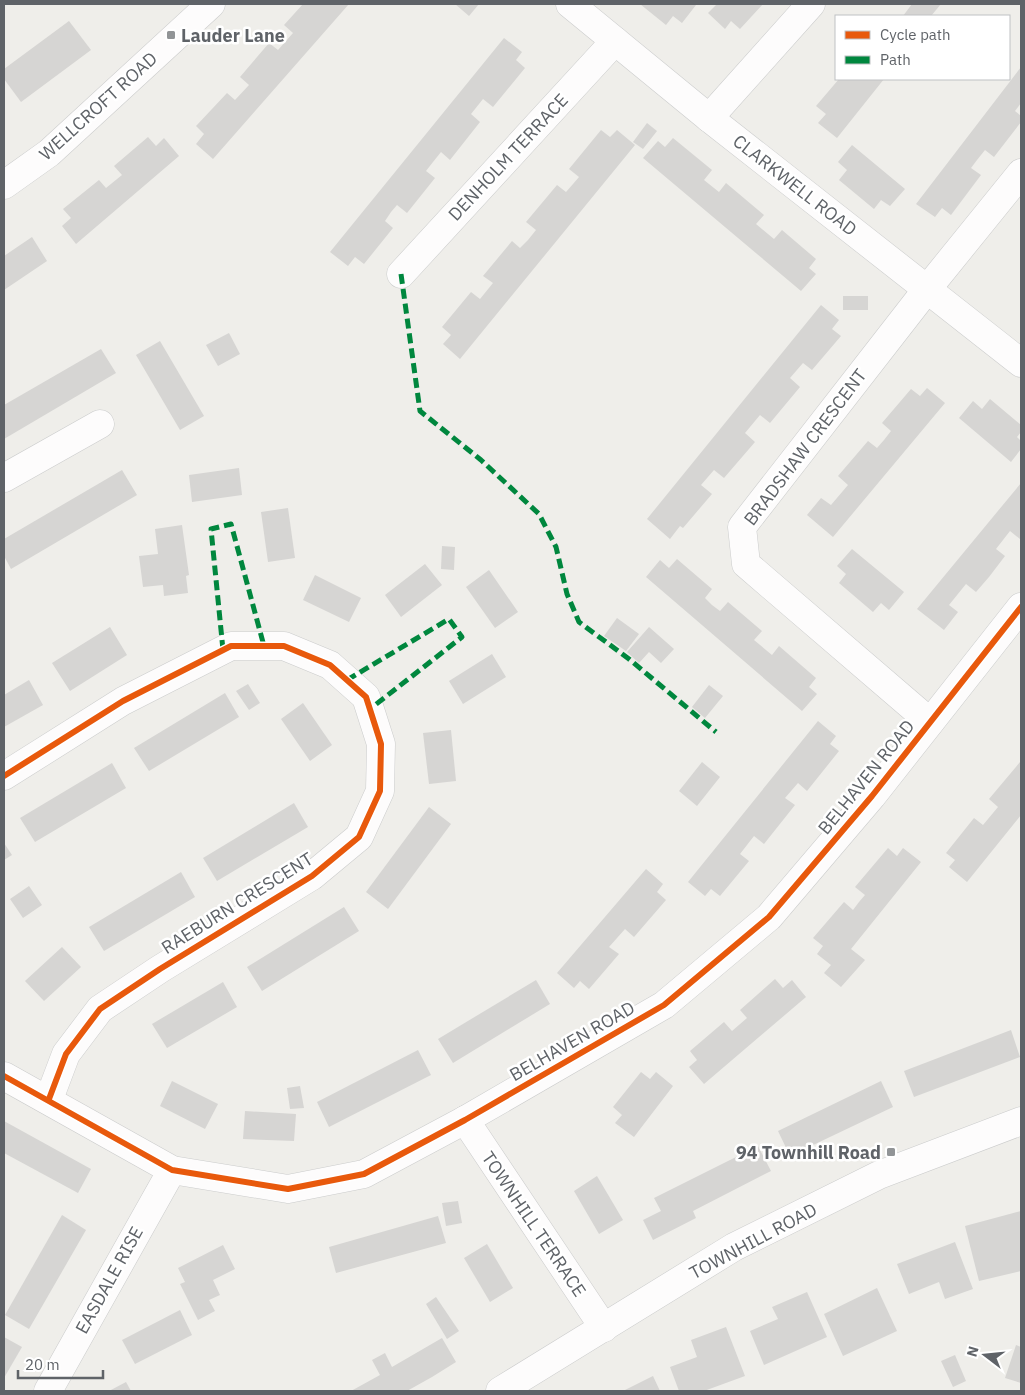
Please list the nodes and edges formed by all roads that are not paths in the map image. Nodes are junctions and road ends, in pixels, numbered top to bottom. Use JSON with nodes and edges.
{"nodes":[{"id":1,"x":210,"y":4,"type":"edge"},
{"id":2,"x":570,"y":4,"type":"edge"},
{"id":3,"x":811,"y":4,"type":"edge"},
{"id":4,"x":615,"y":41,"type":"junction"},
{"id":5,"x":709,"y":118,"type":"junction"},
{"id":6,"x":1021,"y":173,"type":"edge"},
{"id":7,"x":4,"y":185,"type":"edge"},
{"id":8,"x":401,"y":274,"type":"dead end"},
{"id":9,"x":928,"y":288,"type":"junction"},
{"id":10,"x":1021,"y":363,"type":"edge"},
{"id":11,"x":100,"y":424,"type":"dead end"},
{"id":12,"x":4,"y":478,"type":"edge"},
{"id":13,"x":1021,"y":607,"type":"edge"},
{"id":14,"x":930,"y":722,"type":"junction"},
{"id":15,"x":4,"y":776,"type":"edge"},
{"id":16,"x":4,"y":1076,"type":"edge"},
{"id":17,"x":49,"y":1099,"type":"junction"},
{"id":18,"x":465,"y":1120,"type":"junction"},
{"id":19,"x":1021,"y":1121,"type":"edge"},
{"id":20,"x":172,"y":1170,"type":"junction"},
{"id":21,"x":604,"y":1328,"type":"junction"},
{"id":22,"x":48,"y":1391,"type":"edge"},
{"id":23,"x":500,"y":1391,"type":"edge"}],
"edges":[{"from":1,"to":7,"type":"street","name":"WELLCROFT ROAD"},
{"from":2,"to":4,"type":"street","name":"CLARKWELL ROAD"},
{"from":3,"to":5,"type":"street"},
{"from":4,"to":5,"type":"street","name":"CLARKWELL ROAD"},
{"from":4,"to":8,"type":"street","name":"DENHOLM TERRACE"},
{"from":5,"to":9,"type":"street","name":"CLARKWELL ROAD"},
{"from":6,"to":9,"type":"street","name":"BRADSHAW CRESCENT"},
{"from":9,"to":10,"type":"street","name":"CLARKWELL ROAD"},
{"from":9,"to":14,"type":"street","name":"BRADSHAW CRESCENT"},
{"from":11,"to":12,"type":"street"},
{"from":13,"to":14,"type":"street","name":"BELHAVEN ROAD"},
{"from":14,"to":18,"type":"street","name":"BELHAVEN ROAD"},
{"from":15,"to":17,"type":"street","name":"RAEBURN CRESCENT"},
{"from":16,"to":17,"type":"street","name":"BELHAVEN ROAD"},
{"from":17,"to":20,"type":"street","name":"BELHAVEN ROAD"},
{"from":18,"to":20,"type":"street","name":"BELHAVEN ROAD"},
{"from":18,"to":21,"type":"street","name":"TOWNHILL TERRACE"},
{"from":19,"to":21,"type":"street","name":"TOWNHILL ROAD"},
{"from":20,"to":22,"type":"street","name":"EASDALE RISE"},
{"from":21,"to":23,"type":"street","name":"TOWNHILL ROAD"}]}
